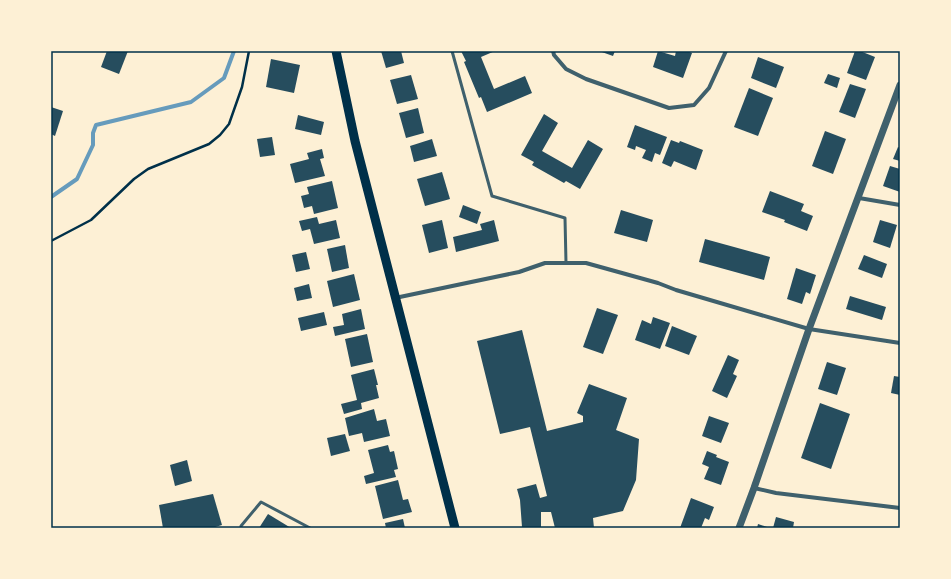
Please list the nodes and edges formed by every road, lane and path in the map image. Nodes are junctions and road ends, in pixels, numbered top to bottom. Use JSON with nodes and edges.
{"nodes":[{"id":1,"x":249,"y":51,"type":"edge"},
{"id":2,"x":336,"y":51,"type":"edge"},
{"id":3,"x":452,"y":51,"type":"edge"},
{"id":4,"x":553,"y":51,"type":"edge"},
{"id":5,"x":726,"y":51,"type":"edge"},
{"id":6,"x":900,"y":85,"type":"edge"},
{"id":7,"x":859,"y":198,"type":"junction"},
{"id":8,"x":900,"y":205,"type":"edge"},
{"id":9,"x":51,"y":240,"type":"edge"},
{"id":10,"x":566,"y":263,"type":"junction"},
{"id":11,"x":395,"y":298,"type":"junction"},
{"id":12,"x":809,"y":329,"type":"junction"},
{"id":13,"x":900,"y":343,"type":"edge"},
{"id":14,"x":754,"y":488,"type":"junction"},
{"id":15,"x":900,"y":508,"type":"edge"},
{"id":16,"x":241,"y":528,"type":"edge"},
{"id":17,"x":310,"y":528,"type":"edge"},
{"id":18,"x":455,"y":528,"type":"edge"},
{"id":19,"x":739,"y":528,"type":"edge"}],
"edges":[{"from":1,"to":9,"type":"path"},
{"from":2,"to":11,"type":"main road"},
{"from":3,"to":10,"type":"lane"},
{"from":4,"to":5,"type":"street"},
{"from":6,"to":7,"type":"street"},
{"from":7,"to":8,"type":"street"},
{"from":7,"to":12,"type":"street"},
{"from":10,"to":11,"type":"street"},
{"from":10,"to":12,"type":"street"},
{"from":11,"to":18,"type":"main road"},
{"from":12,"to":13,"type":"street"},
{"from":12,"to":14,"type":"street"},
{"from":14,"to":15,"type":"street"},
{"from":14,"to":19,"type":"street"},
{"from":16,"to":17,"type":"lane"}]}
